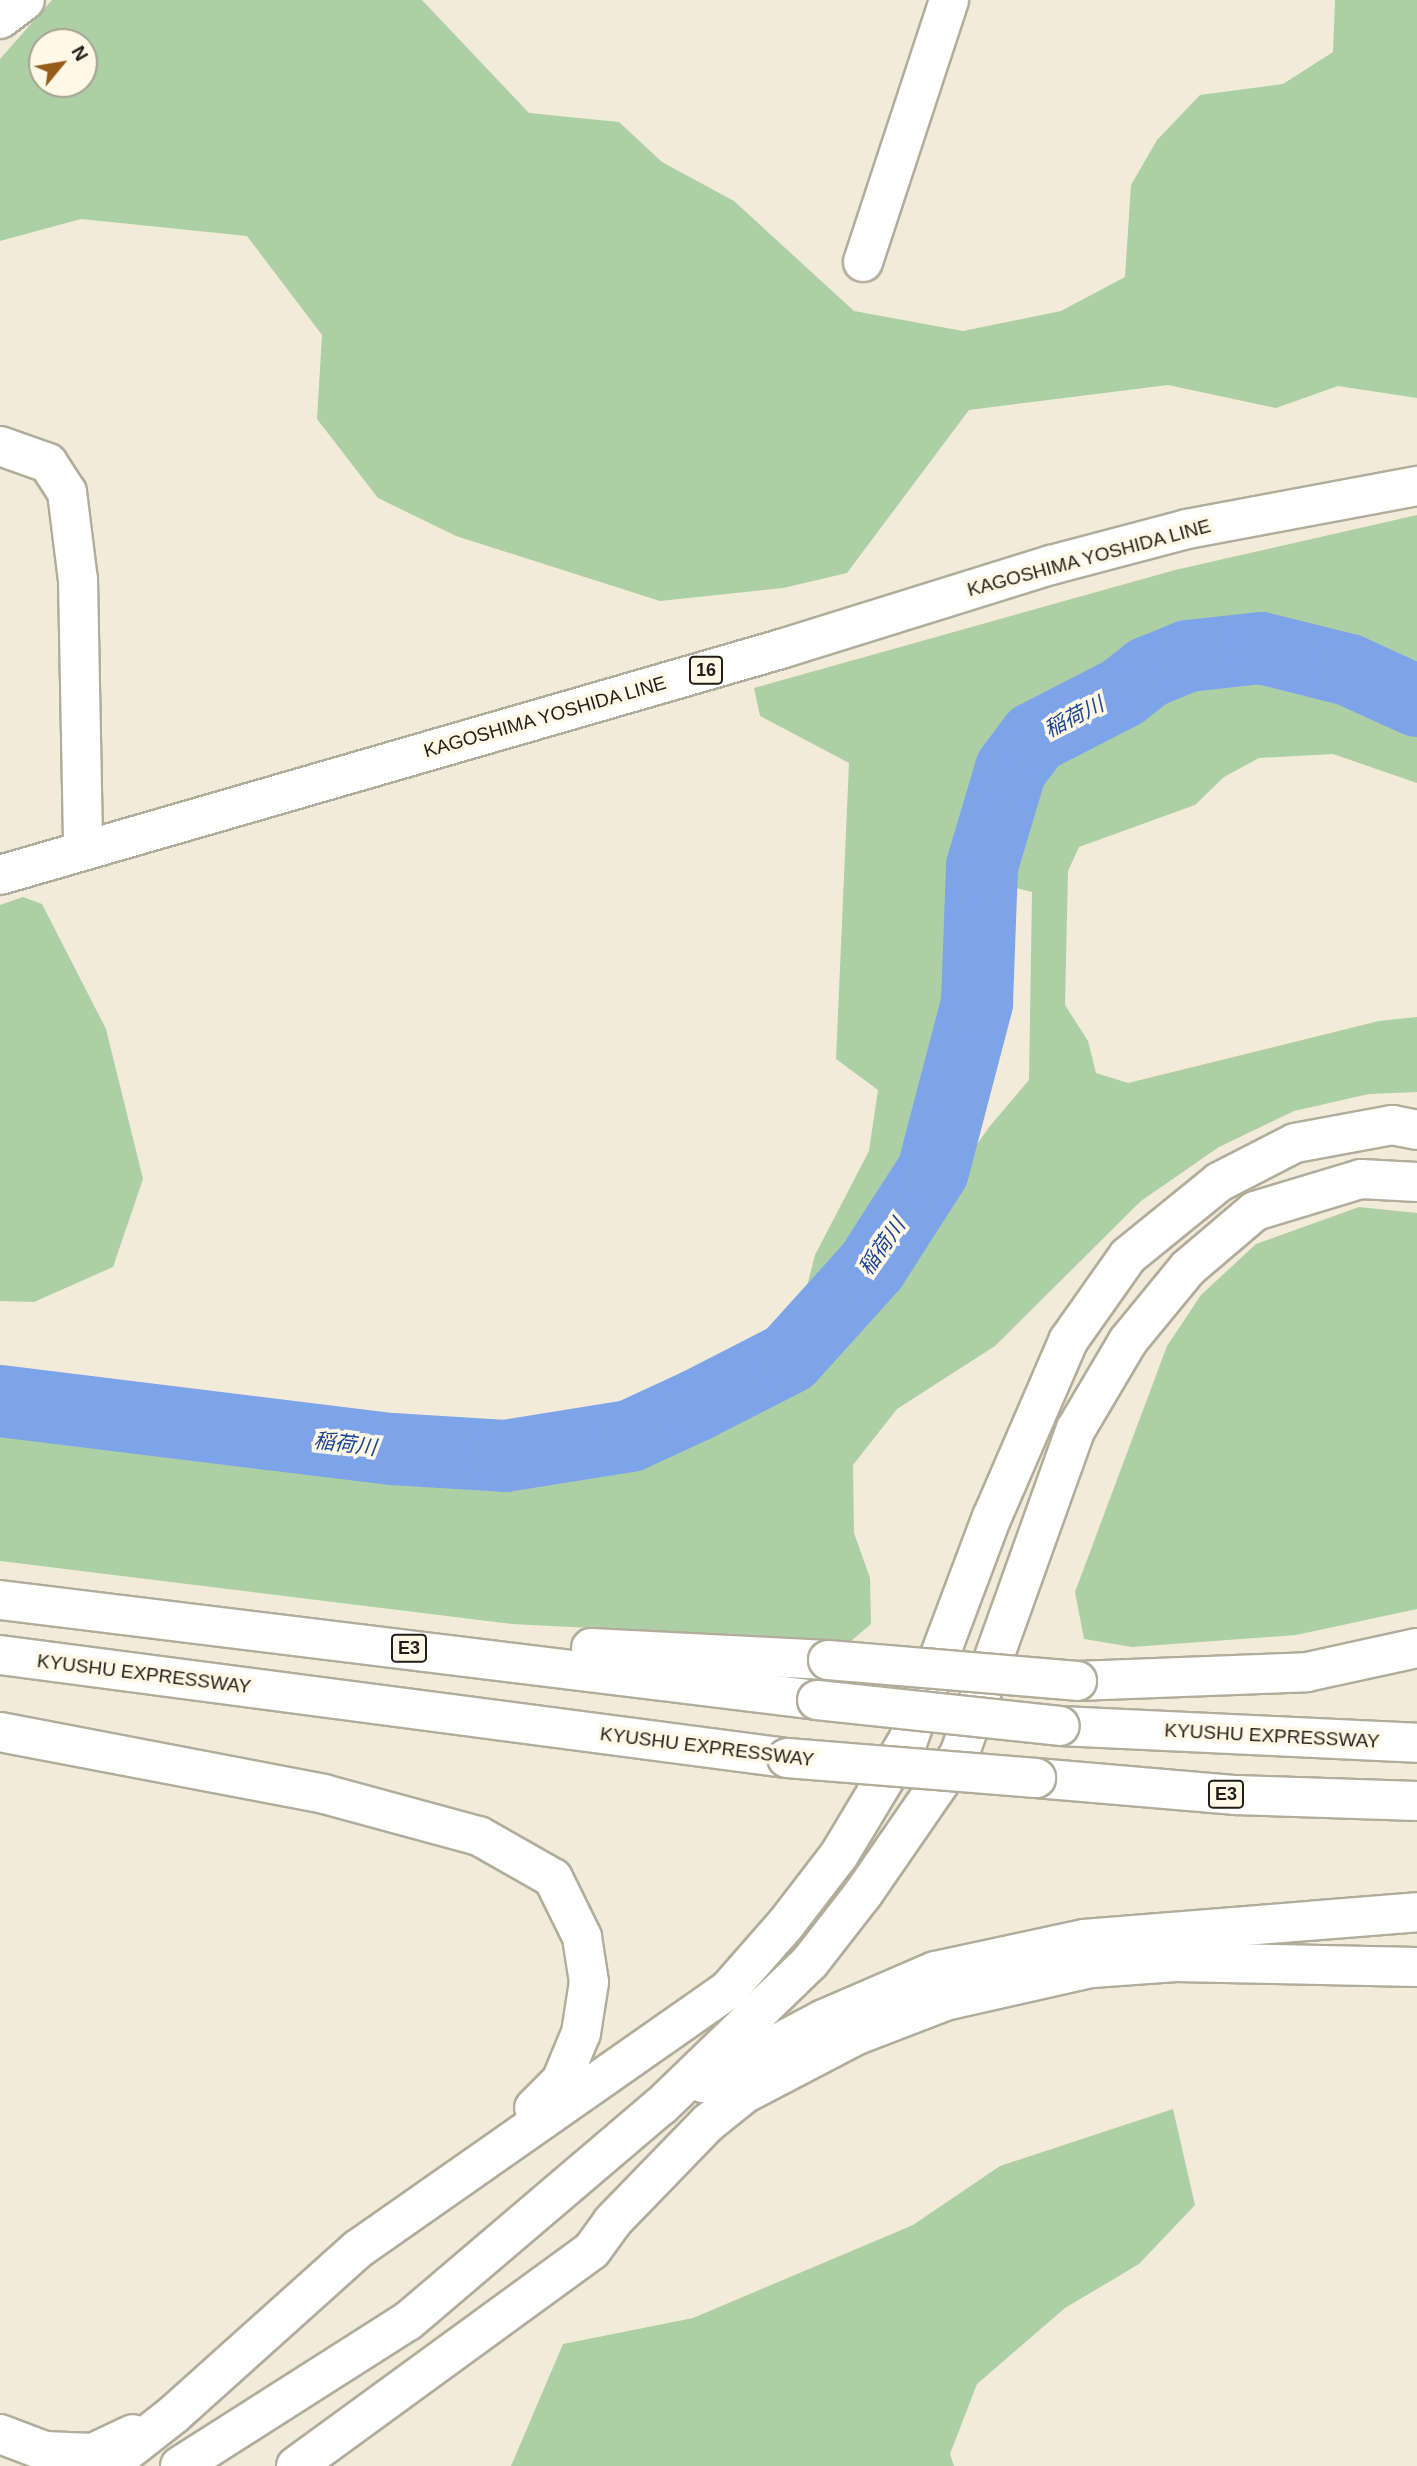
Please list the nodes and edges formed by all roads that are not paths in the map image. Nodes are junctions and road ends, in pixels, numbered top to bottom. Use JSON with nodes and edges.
{"nodes":[{"id":1,"x":26,"y":0,"type":"edge"},
{"id":2,"x":949,"y":0,"type":"edge"},
{"id":3,"x":0,"y":19,"type":"edge"},
{"id":4,"x":863,"y":262,"type":"dead end"},
{"id":5,"x":0,"y":446,"type":"edge"},
{"id":6,"x":1417,"y":486,"type":"edge"},
{"id":7,"x":83,"y":849,"type":"junction"},
{"id":8,"x":0,"y":874,"type":"edge"},
{"id":9,"x":1417,"y":1130,"type":"edge"},
{"id":10,"x":1417,"y":1182,"type":"edge"},
{"id":11,"x":0,"y":1600,"type":"edge"},
{"id":12,"x":292,"y":1633,"type":"junction"},
{"id":13,"x":1417,"y":1648,"type":"edge"},
{"id":14,"x":0,"y":1655,"type":"edge"},
{"id":15,"x":0,"y":1732,"type":"edge"},
{"id":16,"x":1417,"y":1743,"type":"edge"},
{"id":17,"x":1417,"y":1801,"type":"edge"},
{"id":18,"x":1417,"y":1912,"type":"edge"},
{"id":19,"x":1417,"y":1967,"type":"edge"},
{"id":20,"x":661,"y":2106,"type":"junction"},
{"id":21,"x":462,"y":2178,"type":"junction"},
{"id":22,"x":173,"y":2414,"type":"junction"},
{"id":23,"x":0,"y":2434,"type":"edge"},
{"id":24,"x":108,"y":2466,"type":"edge"},
{"id":25,"x":180,"y":2466,"type":"edge"},
{"id":26,"x":296,"y":2466,"type":"edge"}],
"edges":[{"from":1,"to":3,"type":"main road"},
{"from":2,"to":4,"type":"main road"},
{"from":5,"to":7,"type":"main road"},
{"from":6,"to":7,"type":"main road","name":"KAGOSHIMA YOSHIDA LINE","number":"16"},
{"from":7,"to":8,"type":"main road","name":"KAGOSHIMA YOSHIDA LINE","number":"16"},
{"from":9,"to":21,"type":"main road"},
{"from":10,"to":20,"type":"main road"},
{"from":11,"to":12,"type":"main road","name":"KYUSHU EXPRESSWAY","number":"E3"},
{"from":12,"to":13,"type":"main road","bridge":true},
{"from":12,"to":16,"type":"main road","name":"KYUSHU EXPRESSWAY","number":"E3","bridge":true},
{"from":14,"to":17,"type":"main road","name":"KYUSHU EXPRESSWAY","number":"E3","bridge":true},
{"from":15,"to":21,"type":"main road"},
{"from":18,"to":20,"type":"main road"},
{"from":19,"to":26,"type":"main road"},
{"from":20,"to":25,"type":"main road"},
{"from":21,"to":22,"type":"main road"},
{"from":22,"to":23,"type":"main road"},
{"from":22,"to":24,"type":"main road"}]}
